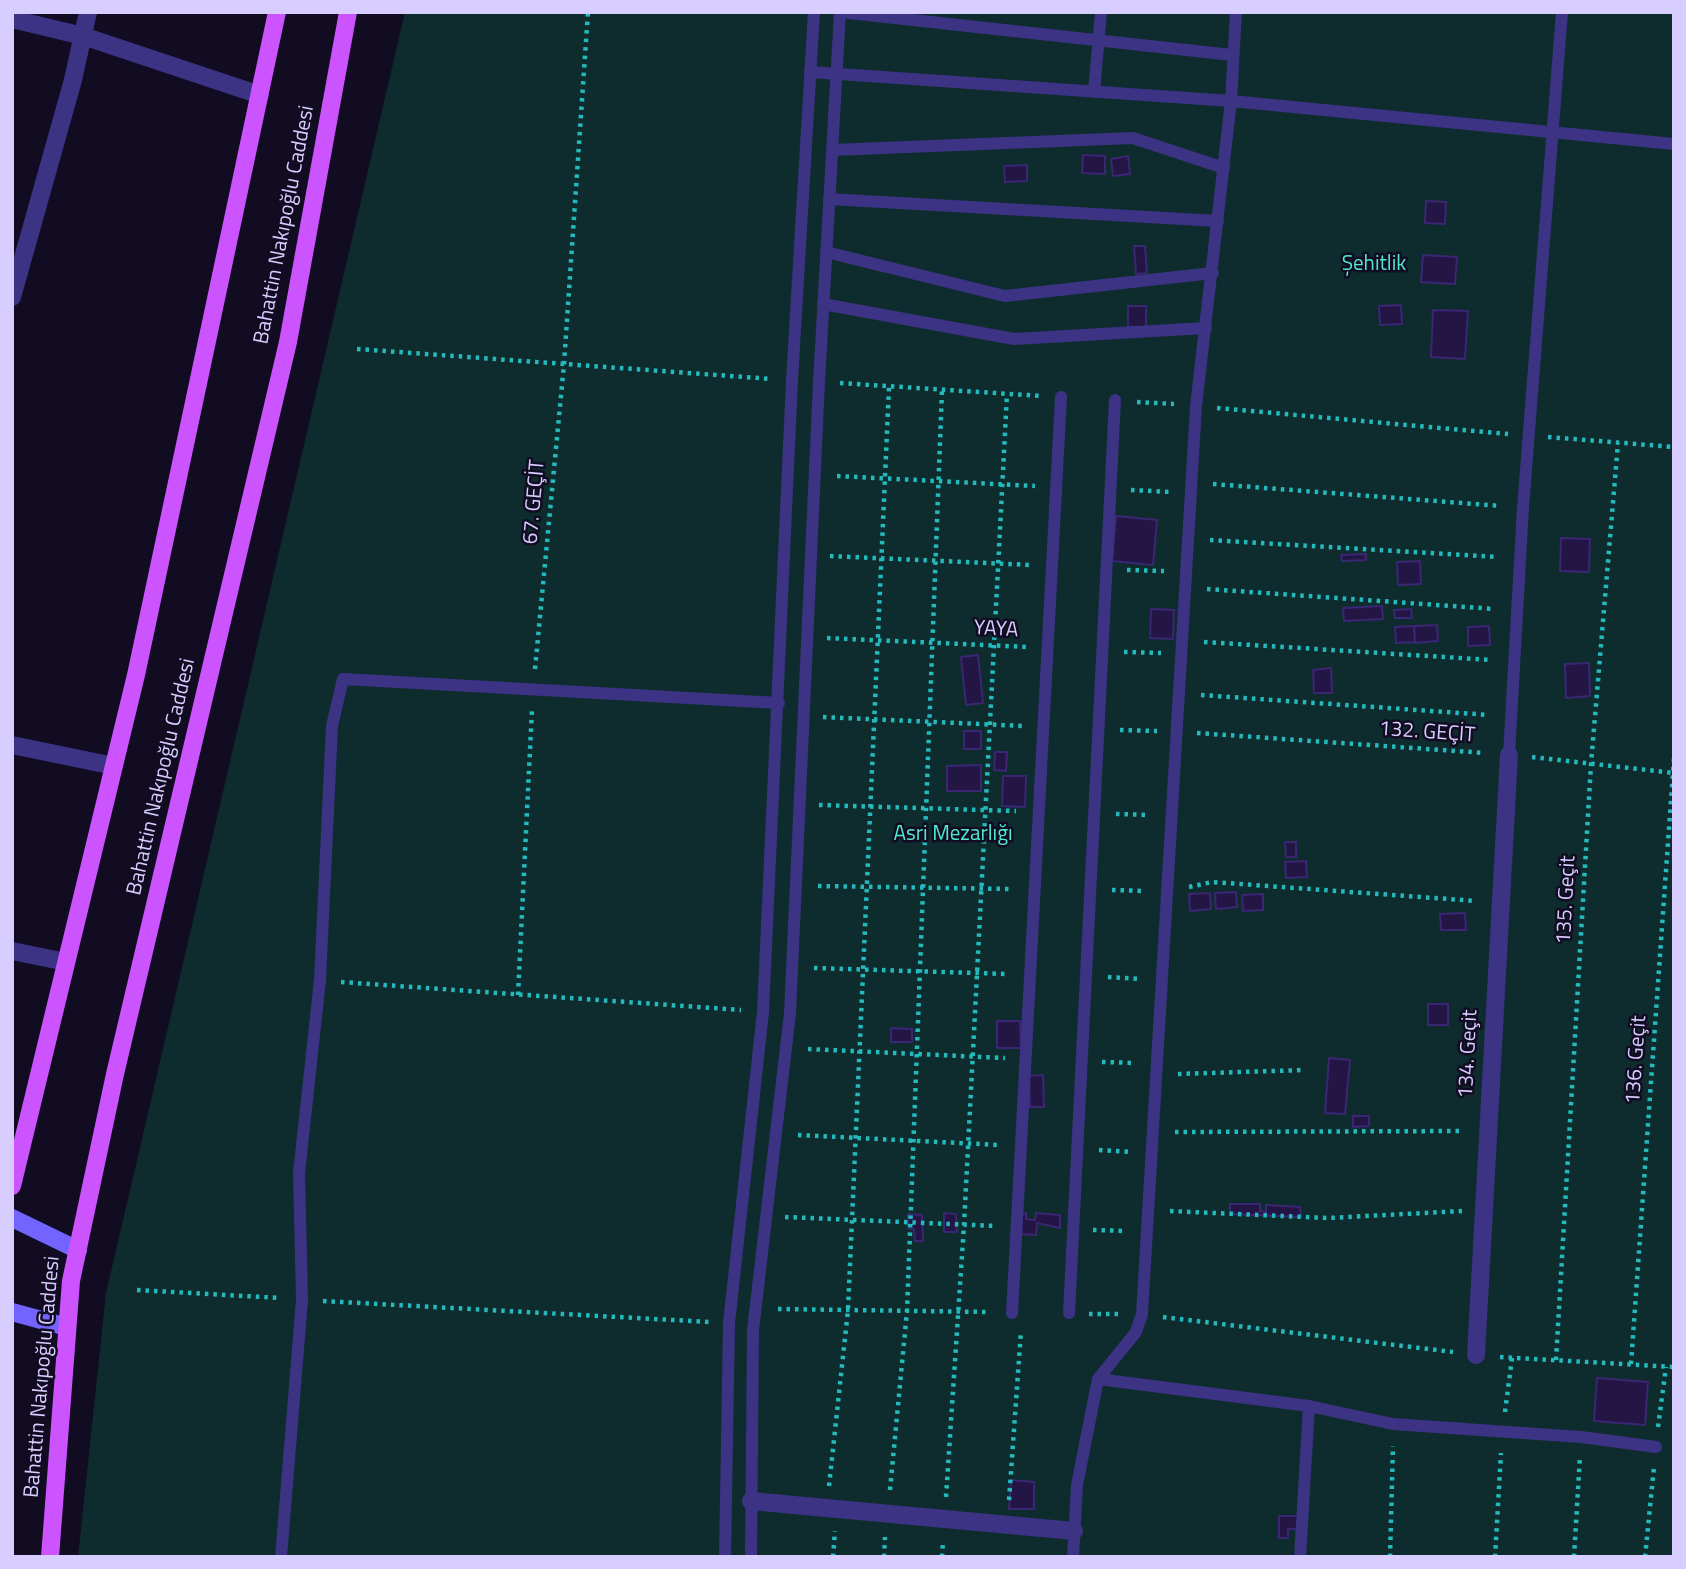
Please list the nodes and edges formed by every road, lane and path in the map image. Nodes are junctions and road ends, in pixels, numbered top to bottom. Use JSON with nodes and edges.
{"nodes":[{"id":1,"x":88,"y":12,"type":"edge"},
{"id":2,"x":277,"y":12,"type":"edge"},
{"id":3,"x":348,"y":12,"type":"edge"},
{"id":4,"x":588,"y":12,"type":"edge"},
{"id":5,"x":814,"y":12,"type":"edge"},
{"id":6,"x":840,"y":12,"type":"edge"},
{"id":7,"x":1101,"y":12,"type":"edge"},
{"id":8,"x":1236,"y":12,"type":"edge"},
{"id":9,"x":1562,"y":12,"type":"edge"},
{"id":10,"x":12,"y":19,"type":"edge"},
{"id":11,"x":83,"y":36,"type":"junction"},
{"id":12,"x":1098,"y":40,"type":"junction"},
{"id":13,"x":1233,"y":55,"type":"junction"},
{"id":14,"x":810,"y":72,"type":"junction"},
{"id":15,"x":836,"y":73,"type":"junction"},
{"id":16,"x":1094,"y":92,"type":"junction"},
{"id":17,"x":260,"y":95,"type":"junction"},
{"id":18,"x":1231,"y":101,"type":"junction"},
{"id":19,"x":1553,"y":130,"type":"junction"},
{"id":20,"x":1674,"y":144,"type":"edge"},
{"id":21,"x":832,"y":150,"type":"junction"},
{"id":22,"x":1224,"y":168,"type":"junction"},
{"id":23,"x":829,"y":199,"type":"junction"},
{"id":24,"x":1219,"y":221,"type":"junction"},
{"id":25,"x":826,"y":252,"type":"junction"},
{"id":26,"x":1213,"y":272,"type":"junction"},
{"id":27,"x":12,"y":298,"type":"edge"},
{"id":28,"x":823,"y":304,"type":"junction"},
{"id":29,"x":1206,"y":328,"type":"junction"},
{"id":30,"x":358,"y":349,"type":"dead end"},
{"id":31,"x":564,"y":364,"type":"junction"},
{"id":32,"x":792,"y":380,"type":"junction"},
{"id":33,"x":819,"y":382,"type":"junction"},
{"id":34,"x":889,"y":387,"type":"junction"},
{"id":35,"x":942,"y":390,"type":"junction"},
{"id":36,"x":1007,"y":394,"type":"junction"},
{"id":37,"x":1061,"y":397,"type":"joint"},
{"id":38,"x":1115,"y":400,"type":"joint"},
{"id":39,"x":1196,"y":406,"type":"junction"},
{"id":40,"x":1530,"y":436,"type":"junction"},
{"id":41,"x":1618,"y":443,"type":"junction"},
{"id":42,"x":1674,"y":447,"type":"edge"},
{"id":43,"x":815,"y":475,"type":"junction"},
{"id":44,"x":885,"y":478,"type":"junction"},
{"id":45,"x":939,"y":481,"type":"junction"},
{"id":46,"x":1002,"y":484,"type":"junction"},
{"id":47,"x":1056,"y":487,"type":"junction"},
{"id":48,"x":1191,"y":488,"type":"junction"},
{"id":49,"x":1111,"y":489,"type":"junction"},
{"id":50,"x":1523,"y":508,"type":"junction"},
{"id":51,"x":1188,"y":538,"type":"junction"},
{"id":52,"x":812,"y":555,"type":"junction"},
{"id":53,"x":1520,"y":558,"type":"junction"},
{"id":54,"x":882,"y":559,"type":"junction"},
{"id":55,"x":935,"y":561,"type":"junction"},
{"id":56,"x":998,"y":563,"type":"junction"},
{"id":57,"x":1052,"y":566,"type":"junction"},
{"id":58,"x":1106,"y":569,"type":"junction"},
{"id":59,"x":1186,"y":572,"type":"junction"},
{"id":60,"x":1185,"y":588,"type":"junction"},
{"id":61,"x":1517,"y":611,"type":"junction"},
{"id":62,"x":808,"y":637,"type":"junction"},
{"id":63,"x":878,"y":640,"type":"junction"},
{"id":64,"x":1182,"y":640,"type":"junction"},
{"id":65,"x":932,"y":643,"type":"junction"},
{"id":66,"x":995,"y":646,"type":"junction"},
{"id":67,"x":1047,"y":648,"type":"junction"},
{"id":68,"x":1102,"y":650,"type":"junction"},
{"id":69,"x":1181,"y":654,"type":"junction"},
{"id":70,"x":1514,"y":661,"type":"junction"},
{"id":71,"x":533,"y":689,"type":"junction"},
{"id":72,"x":1179,"y":693,"type":"junction"},
{"id":73,"x":779,"y":703,"type":"junction"},
{"id":74,"x":1511,"y":716,"type":"junction"},
{"id":75,"x":805,"y":717,"type":"junction"},
{"id":76,"x":875,"y":719,"type":"junction"},
{"id":77,"x":929,"y":722,"type":"junction"},
{"id":78,"x":989,"y":724,"type":"junction"},
{"id":79,"x":1044,"y":727,"type":"junction"},
{"id":80,"x":1099,"y":729,"type":"junction"},
{"id":81,"x":1177,"y":732,"type":"junction"},
{"id":82,"x":12,"y":745,"type":"edge"},
{"id":83,"x":1509,"y":755,"type":"junction"},
{"id":84,"x":1674,"y":758,"type":"edge"},
{"id":85,"x":1591,"y":764,"type":"junction"},
{"id":86,"x":114,"y":766,"type":"junction"},
{"id":87,"x":1673,"y":773,"type":"edge"},
{"id":88,"x":800,"y":804,"type":"junction"},
{"id":89,"x":871,"y":806,"type":"junction"},
{"id":90,"x":926,"y":808,"type":"junction"},
{"id":91,"x":985,"y":810,"type":"junction"},
{"id":92,"x":1039,"y":812,"type":"junction"},
{"id":93,"x":1094,"y":813,"type":"junction"},
{"id":94,"x":1171,"y":816,"type":"junction"},
{"id":95,"x":1340,"y":889,"type":"dead end"},
{"id":96,"x":1501,"y":903,"type":"junction"},
{"id":97,"x":12,"y":951,"type":"edge"},
{"id":98,"x":66,"y":962,"type":"junction"},
{"id":99,"x":792,"y":968,"type":"junction"},
{"id":100,"x":863,"y":970,"type":"junction"},
{"id":101,"x":920,"y":972,"type":"junction"},
{"id":102,"x":977,"y":974,"type":"junction"},
{"id":103,"x":1030,"y":975,"type":"junction"},
{"id":104,"x":1085,"y":977,"type":"junction"},
{"id":105,"x":1162,"y":979,"type":"junction"},
{"id":106,"x":320,"y":980,"type":"junction"},
{"id":107,"x":518,"y":995,"type":"junction"},
{"id":108,"x":763,"y":1012,"type":"junction"},
{"id":109,"x":786,"y":1048,"type":"junction"},
{"id":110,"x":860,"y":1051,"type":"junction"},
{"id":111,"x":916,"y":1053,"type":"junction"},
{"id":112,"x":972,"y":1056,"type":"junction"},
{"id":113,"x":1026,"y":1059,"type":"junction"},
{"id":114,"x":1081,"y":1061,"type":"junction"},
{"id":115,"x":1156,"y":1069,"type":"junction"},
{"id":116,"x":1304,"y":1070,"type":"dead end"},
{"id":117,"x":1488,"y":1131,"type":"junction"},
{"id":118,"x":1153,"y":1132,"type":"junction"},
{"id":119,"x":776,"y":1134,"type":"junction"},
{"id":120,"x":856,"y":1138,"type":"junction"},
{"id":121,"x":914,"y":1140,"type":"junction"},
{"id":122,"x":968,"y":1143,"type":"junction"},
{"id":123,"x":1021,"y":1146,"type":"junction"},
{"id":124,"x":1077,"y":1149,"type":"junction"},
{"id":125,"x":1152,"y":1153,"type":"junction"},
{"id":126,"x":12,"y":1186,"type":"edge"},
{"id":127,"x":1148,"y":1210,"type":"junction"},
{"id":128,"x":1483,"y":1210,"type":"junction"},
{"id":129,"x":767,"y":1217,"type":"junction"},
{"id":130,"x":12,"y":1218,"type":"edge"},
{"id":131,"x":852,"y":1220,"type":"junction"},
{"id":132,"x":911,"y":1222,"type":"junction"},
{"id":133,"x":964,"y":1225,"type":"junction"},
{"id":134,"x":1017,"y":1227,"type":"junction"},
{"id":135,"x":1072,"y":1229,"type":"junction"},
{"id":136,"x":1147,"y":1232,"type":"junction"},
{"id":137,"x":78,"y":1250,"type":"junction"},
{"id":138,"x":137,"y":1290,"type":"dead end"},
{"id":139,"x":302,"y":1300,"type":"junction"},
{"id":140,"x":757,"y":1309,"type":"junction"},
{"id":141,"x":848,"y":1310,"type":"junction"},
{"id":142,"x":907,"y":1311,"type":"junction"},
{"id":143,"x":12,"y":1312,"type":"edge"},
{"id":144,"x":958,"y":1312,"type":"junction"},
{"id":145,"x":1012,"y":1313,"type":"junction"},
{"id":146,"x":1069,"y":1313,"type":"joint"},
{"id":147,"x":1142,"y":1314,"type":"junction"},
{"id":148,"x":729,"y":1323,"type":"junction"},
{"id":149,"x":67,"y":1327,"type":"junction"},
{"id":150,"x":1476,"y":1355,"type":"junction"},
{"id":151,"x":1512,"y":1358,"type":"junction"},
{"id":152,"x":1556,"y":1360,"type":"junction"},
{"id":153,"x":1631,"y":1364,"type":"junction"},
{"id":154,"x":1674,"y":1367,"type":"edge"},
{"id":155,"x":1098,"y":1380,"type":"junction"},
{"id":156,"x":1309,"y":1406,"type":"junction"},
{"id":157,"x":1393,"y":1424,"type":"junction"},
{"id":158,"x":1503,"y":1432,"type":"junction"},
{"id":159,"x":1581,"y":1437,"type":"junction"},
{"id":160,"x":1656,"y":1447,"type":"dead end"},
{"id":161,"x":751,"y":1500,"type":"junction"},
{"id":162,"x":826,"y":1508,"type":"junction"},
{"id":163,"x":888,"y":1514,"type":"junction"},
{"id":164,"x":944,"y":1519,"type":"junction"},
{"id":165,"x":1008,"y":1525,"type":"junction"},
{"id":166,"x":1074,"y":1531,"type":"junction"},
{"id":167,"x":50,"y":1557,"type":"edge"},
{"id":168,"x":281,"y":1557,"type":"edge"},
{"id":169,"x":725,"y":1557,"type":"edge"},
{"id":170,"x":751,"y":1557,"type":"edge"},
{"id":171,"x":884,"y":1557,"type":"edge"},
{"id":172,"x":942,"y":1557,"type":"edge"},
{"id":173,"x":1073,"y":1557,"type":"edge"},
{"id":174,"x":1300,"y":1557,"type":"edge"},
{"id":175,"x":1390,"y":1557,"type":"edge"},
{"id":176,"x":1495,"y":1557,"type":"edge"},
{"id":177,"x":1574,"y":1557,"type":"edge"}],
"edges":[{"from":1,"to":11,"type":"street"},
{"from":2,"to":17,"type":"main road"},
{"from":3,"to":137,"type":"main road","name":"Bahattin Nakıpoğlu Caddesi"},
{"from":4,"to":31,"type":"path","name":"67. GEÇİT"},
{"from":5,"to":14,"type":"lane"},
{"from":6,"to":12,"type":"lane"},
{"from":6,"to":15,"type":"lane"},
{"from":7,"to":12,"type":"lane"},
{"from":8,"to":13,"type":"lane"},
{"from":9,"to":19,"type":"lane"},
{"from":10,"to":11,"type":"street"},
{"from":11,"to":17,"type":"street"},
{"from":11,"to":27,"type":"street"},
{"from":12,"to":13,"type":"lane"},
{"from":12,"to":16,"type":"lane"},
{"from":13,"to":18,"type":"lane"},
{"from":14,"to":15,"type":"lane"},
{"from":14,"to":32,"type":"lane"},
{"from":15,"to":16,"type":"lane"},
{"from":15,"to":21,"type":"lane"},
{"from":16,"to":18,"type":"lane"},
{"from":17,"to":86,"type":"main road"},
{"from":18,"to":19,"type":"lane"},
{"from":18,"to":22,"type":"lane"},
{"from":19,"to":20,"type":"lane"},
{"from":19,"to":40,"type":"lane"},
{"from":21,"to":22,"type":"lane"},
{"from":21,"to":23,"type":"lane"},
{"from":22,"to":24,"type":"lane"},
{"from":23,"to":24,"type":"lane"},
{"from":23,"to":25,"type":"lane"},
{"from":24,"to":26,"type":"lane"},
{"from":25,"to":26,"type":"lane"},
{"from":25,"to":28,"type":"lane"},
{"from":26,"to":29,"type":"lane"},
{"from":28,"to":29,"type":"lane"},
{"from":28,"to":33,"type":"lane"},
{"from":29,"to":39,"type":"lane"},
{"from":30,"to":31,"type":"path"},
{"from":31,"to":32,"type":"path"},
{"from":31,"to":71,"type":"path","name":"67. GEÇİT"},
{"from":32,"to":73,"type":"lane"},
{"from":33,"to":34,"type":"path"},
{"from":33,"to":43,"type":"lane"},
{"from":34,"to":35,"type":"path"},
{"from":34,"to":44,"type":"path"},
{"from":35,"to":36,"type":"path"},
{"from":35,"to":45,"type":"path"},
{"from":36,"to":37,"type":"path"},
{"from":36,"to":46,"type":"path"},
{"from":37,"to":47,"type":"lane"},
{"from":38,"to":39,"type":"path"},
{"from":38,"to":49,"type":"lane"},
{"from":39,"to":40,"type":"path"},
{"from":39,"to":48,"type":"lane"},
{"from":40,"to":41,"type":"path"},
{"from":40,"to":50,"type":"lane"},
{"from":41,"to":42,"type":"path"},
{"from":41,"to":85,"type":"path","name":"135. Geçit"},
{"from":43,"to":44,"type":"path"},
{"from":43,"to":52,"type":"lane"},
{"from":44,"to":45,"type":"path"},
{"from":44,"to":54,"type":"path"},
{"from":45,"to":46,"type":"path"},
{"from":45,"to":55,"type":"path"},
{"from":46,"to":47,"type":"path"},
{"from":46,"to":56,"type":"path"},
{"from":47,"to":57,"type":"lane"},
{"from":48,"to":49,"type":"path"},
{"from":48,"to":50,"type":"path"},
{"from":48,"to":51,"type":"lane"},
{"from":49,"to":58,"type":"lane"},
{"from":50,"to":53,"type":"lane"},
{"from":51,"to":53,"type":"path"},
{"from":51,"to":59,"type":"lane"},
{"from":52,"to":54,"type":"path"},
{"from":52,"to":62,"type":"lane"},
{"from":53,"to":61,"type":"lane"},
{"from":54,"to":55,"type":"path"},
{"from":54,"to":63,"type":"path"},
{"from":55,"to":56,"type":"path"},
{"from":55,"to":65,"type":"path"},
{"from":56,"to":57,"type":"path"},
{"from":56,"to":66,"type":"path"},
{"from":57,"to":67,"type":"lane"},
{"from":58,"to":59,"type":"path"},
{"from":58,"to":68,"type":"lane"},
{"from":59,"to":60,"type":"lane"},
{"from":60,"to":61,"type":"path"},
{"from":60,"to":64,"type":"lane"},
{"from":61,"to":70,"type":"lane"},
{"from":62,"to":63,"type":"path","name":"YAYA"},
{"from":62,"to":75,"type":"lane"},
{"from":63,"to":65,"type":"path","name":"YAYA"},
{"from":63,"to":76,"type":"path"},
{"from":64,"to":69,"type":"lane"},
{"from":64,"to":70,"type":"path"},
{"from":65,"to":66,"type":"path","name":"YAYA"},
{"from":65,"to":77,"type":"path"},
{"from":66,"to":67,"type":"path","name":"YAYA"},
{"from":66,"to":78,"type":"path"},
{"from":67,"to":79,"type":"lane"},
{"from":68,"to":69,"type":"path"},
{"from":68,"to":80,"type":"lane"},
{"from":69,"to":72,"type":"lane"},
{"from":70,"to":74,"type":"lane"},
{"from":71,"to":73,"type":"lane"},
{"from":71,"to":106,"type":"lane"},
{"from":71,"to":107,"type":"path","name":"67. GEÇİT"},
{"from":72,"to":74,"type":"path"},
{"from":72,"to":81,"type":"lane"},
{"from":73,"to":108,"type":"lane"},
{"from":74,"to":83,"type":"lane"},
{"from":75,"to":76,"type":"path"},
{"from":75,"to":88,"type":"lane"},
{"from":76,"to":77,"type":"path"},
{"from":76,"to":89,"type":"path"},
{"from":77,"to":78,"type":"path"},
{"from":77,"to":90,"type":"path"},
{"from":78,"to":79,"type":"path"},
{"from":78,"to":91,"type":"path"},
{"from":79,"to":92,"type":"lane"},
{"from":80,"to":81,"type":"path"},
{"from":80,"to":93,"type":"lane"},
{"from":81,"to":83,"type":"path","name":"132. GEÇİT"},
{"from":81,"to":94,"type":"lane"},
{"from":82,"to":86,"type":"street"},
{"from":83,"to":85,"type":"path","name":"132. GEÇİT"},
{"from":83,"to":96,"type":"street","name":"134. Geçit"},
{"from":84,"to":87,"type":"path","name":"136. Geçit"},
{"from":85,"to":87,"type":"path","name":"132. GEÇİT"},
{"from":85,"to":152,"type":"path","name":"135. Geçit"},
{"from":86,"to":98,"type":"main road"},
{"from":87,"to":153,"type":"path","name":"136. Geçit"},
{"from":88,"to":89,"type":"path"},
{"from":88,"to":99,"type":"lane"},
{"from":89,"to":90,"type":"path"},
{"from":89,"to":100,"type":"path"},
{"from":90,"to":91,"type":"path"},
{"from":90,"to":101,"type":"path"},
{"from":91,"to":92,"type":"path"},
{"from":91,"to":102,"type":"path"},
{"from":92,"to":103,"type":"lane"},
{"from":93,"to":94,"type":"path"},
{"from":93,"to":104,"type":"lane"},
{"from":94,"to":105,"type":"lane"},
{"from":95,"to":96,"type":"path"},
{"from":96,"to":117,"type":"street","name":"134. Geçit"},
{"from":97,"to":98,"type":"street"},
{"from":98,"to":126,"type":"main road"},
{"from":99,"to":100,"type":"path"},
{"from":99,"to":109,"type":"lane"},
{"from":100,"to":101,"type":"path"},
{"from":100,"to":110,"type":"path"},
{"from":101,"to":102,"type":"path"},
{"from":101,"to":111,"type":"path"},
{"from":102,"to":103,"type":"path"},
{"from":102,"to":112,"type":"path"},
{"from":103,"to":113,"type":"lane"},
{"from":104,"to":105,"type":"path"},
{"from":104,"to":114,"type":"lane"},
{"from":105,"to":115,"type":"lane"},
{"from":106,"to":107,"type":"path"},
{"from":106,"to":139,"type":"lane"},
{"from":107,"to":108,"type":"path"},
{"from":108,"to":148,"type":"lane"},
{"from":109,"to":110,"type":"path"},
{"from":109,"to":119,"type":"lane"},
{"from":110,"to":111,"type":"path"},
{"from":110,"to":120,"type":"path"},
{"from":111,"to":112,"type":"path"},
{"from":111,"to":121,"type":"path"},
{"from":112,"to":113,"type":"path"},
{"from":112,"to":122,"type":"path"},
{"from":113,"to":123,"type":"lane"},
{"from":114,"to":115,"type":"path"},
{"from":114,"to":124,"type":"lane"},
{"from":115,"to":116,"type":"path"},
{"from":115,"to":118,"type":"lane"},
{"from":117,"to":118,"type":"path"},
{"from":117,"to":128,"type":"street","name":"134. Geçit"},
{"from":118,"to":125,"type":"lane"},
{"from":119,"to":120,"type":"path"},
{"from":119,"to":129,"type":"lane"},
{"from":120,"to":121,"type":"path"},
{"from":120,"to":131,"type":"path"},
{"from":121,"to":122,"type":"path"},
{"from":121,"to":132,"type":"path"},
{"from":122,"to":123,"type":"path"},
{"from":122,"to":133,"type":"path"},
{"from":123,"to":134,"type":"lane"},
{"from":124,"to":125,"type":"path"},
{"from":124,"to":135,"type":"lane"},
{"from":125,"to":127,"type":"lane"},
{"from":127,"to":128,"type":"path"},
{"from":127,"to":136,"type":"lane"},
{"from":128,"to":150,"type":"street","name":"134. Geçit"},
{"from":129,"to":131,"type":"path"},
{"from":129,"to":140,"type":"lane"},
{"from":130,"to":137,"type":"main road"},
{"from":131,"to":132,"type":"path"},
{"from":131,"to":141,"type":"path"},
{"from":132,"to":133,"type":"path"},
{"from":132,"to":142,"type":"path"},
{"from":133,"to":134,"type":"path"},
{"from":133,"to":144,"type":"path"},
{"from":134,"to":145,"type":"lane"},
{"from":135,"to":136,"type":"path"},
{"from":135,"to":146,"type":"lane"},
{"from":136,"to":147,"type":"lane"},
{"from":137,"to":149,"type":"main road","name":"Bahattin Nakıpoğlu Caddesi"},
{"from":138,"to":139,"type":"path"},
{"from":139,"to":148,"type":"path"},
{"from":139,"to":168,"type":"lane"},
{"from":140,"to":141,"type":"path"},
{"from":140,"to":161,"type":"lane"},
{"from":141,"to":142,"type":"path"},
{"from":141,"to":162,"type":"path"},
{"from":142,"to":144,"type":"path"},
{"from":142,"to":163,"type":"path"},
{"from":143,"to":149,"type":"main road"},
{"from":144,"to":145,"type":"path"},
{"from":144,"to":164,"type":"path"},
{"from":145,"to":165,"type":"path"},
{"from":146,"to":147,"type":"path"},
{"from":147,"to":150,"type":"path"},
{"from":147,"to":155,"type":"lane"},
{"from":148,"to":169,"type":"lane"},
{"from":149,"to":167,"type":"main road","name":"Bahattin Nakıpoğlu Caddesi"},
{"from":150,"to":151,"type":"path"},
{"from":151,"to":152,"type":"path"},
{"from":151,"to":158,"type":"path"},
{"from":152,"to":153,"type":"path"},
{"from":153,"to":154,"type":"path"},
{"from":155,"to":156,"type":"lane"},
{"from":155,"to":166,"type":"lane"},
{"from":156,"to":157,"type":"lane"},
{"from":156,"to":174,"type":"lane"},
{"from":157,"to":158,"type":"lane"},
{"from":157,"to":175,"type":"path"},
{"from":158,"to":159,"type":"lane"},
{"from":158,"to":176,"type":"path"},
{"from":159,"to":160,"type":"lane"},
{"from":159,"to":177,"type":"path"},
{"from":161,"to":162,"type":"street"},
{"from":161,"to":170,"type":"lane"},
{"from":162,"to":163,"type":"street"},
{"from":163,"to":164,"type":"street"},
{"from":163,"to":171,"type":"path"},
{"from":164,"to":165,"type":"street"},
{"from":164,"to":172,"type":"path"},
{"from":165,"to":166,"type":"street"},
{"from":166,"to":173,"type":"lane"}]}
